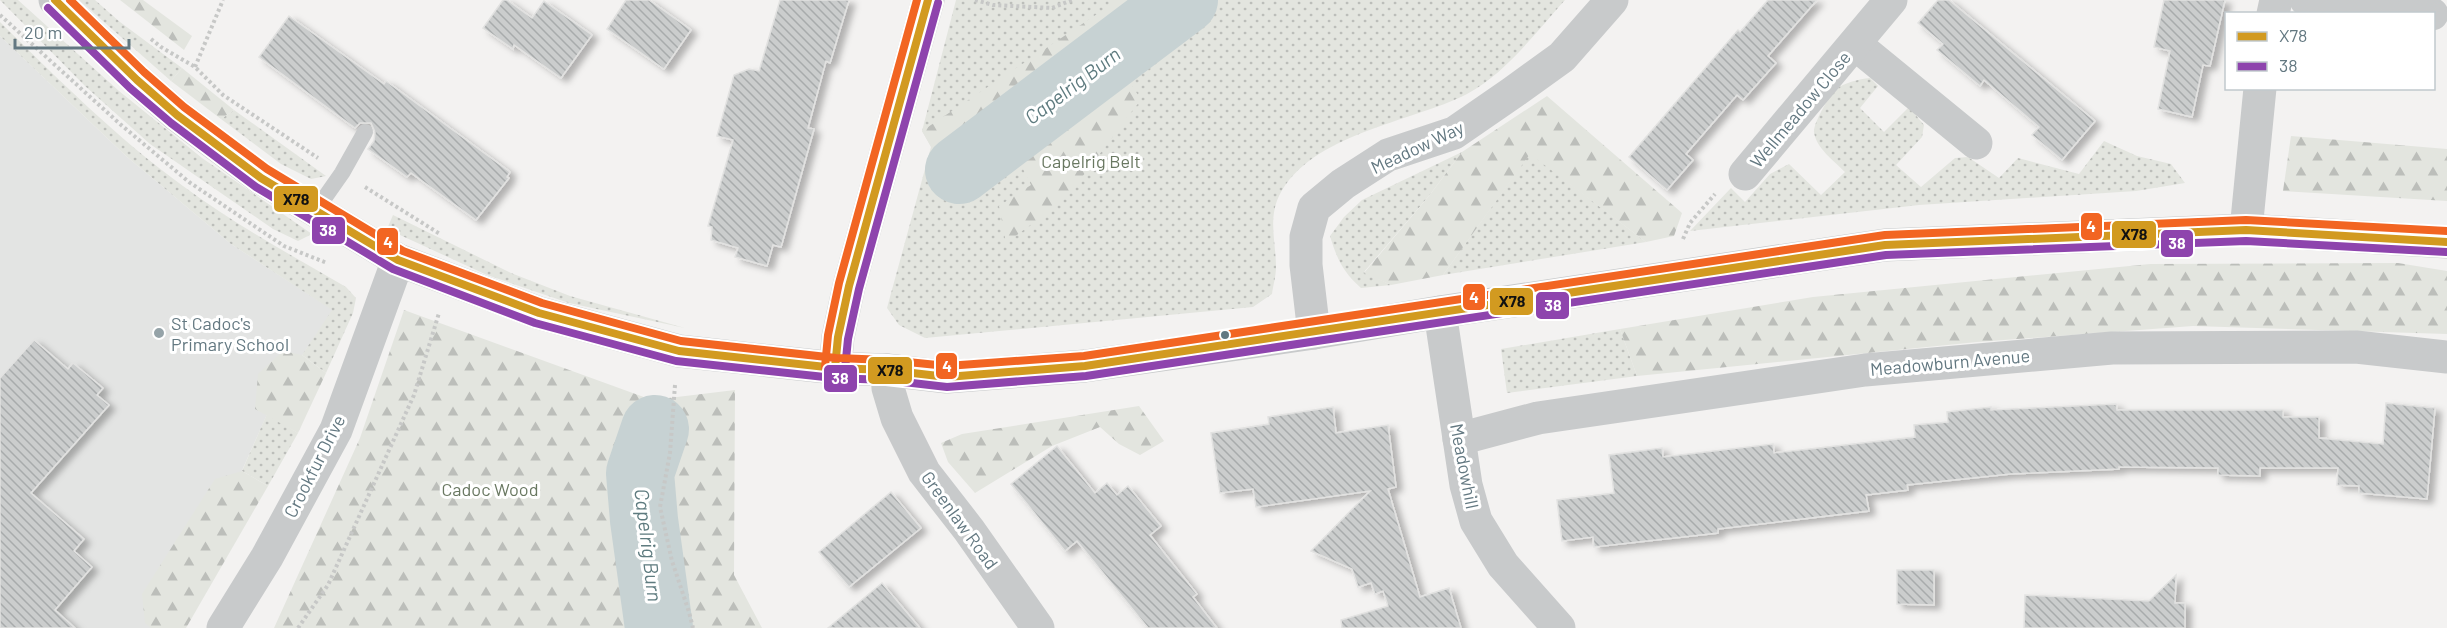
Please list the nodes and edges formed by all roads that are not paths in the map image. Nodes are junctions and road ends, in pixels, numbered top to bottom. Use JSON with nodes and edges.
{"nodes":[{"id":1,"x":55,"y":0,"type":"edge"},
{"id":2,"x":928,"y":0,"type":"edge"},
{"id":3,"x":1612,"y":0,"type":"edge"},
{"id":4,"x":1892,"y":0,"type":"edge"},
{"id":5,"x":2306,"y":0,"type":"edge"},
{"id":6,"x":2415,"y":12,"type":"edge"},
{"id":7,"x":1855,"y":44,"type":"junction"},
{"id":8,"x":2260,"y":90,"type":"edge"},
{"id":9,"x":364,"y":132,"type":"dead end"},
{"id":10,"x":1976,"y":143,"type":"dead end"},
{"id":11,"x":1745,"y":174,"type":"road end"},
{"id":12,"x":316,"y":210,"type":"junction"},
{"id":13,"x":2246,"y":230,"type":"junction"},
{"id":14,"x":2447,"y":242,"type":"edge"},
{"id":15,"x":398,"y":260,"type":"junction"},
{"id":16,"x":1440,"y":312,"type":"junction"},
{"id":17,"x":1314,"y":333,"type":"junction"},
{"id":18,"x":2447,"y":357,"type":"edge"},
{"id":19,"x":835,"y":368,"type":"junction"},
{"id":20,"x":887,"y":370,"type":"junction"},
{"id":21,"x":1459,"y":440,"type":"junction"},
{"id":22,"x":223,"y":628,"type":"edge"},
{"id":23,"x":1038,"y":628,"type":"edge"},
{"id":24,"x":1559,"y":628,"type":"edge"}],
"edges":[{"from":1,"to":12,"type":"street"},
{"from":2,"to":19,"type":"street"},
{"from":3,"to":17,"type":"street","name":"Meadow Way"},
{"from":4,"to":7,"type":"street","name":"Wellmeadow Close"},
{"from":5,"to":6,"type":"street"},
{"from":7,"to":10,"type":"street","name":"Wellmeadow Close"},
{"from":7,"to":11,"type":"street","name":"Wellmeadow Close"},
{"from":8,"to":13,"type":"street"},
{"from":9,"to":12,"type":"lane"},
{"from":12,"to":15,"type":"street"},
{"from":13,"to":14,"type":"street"},
{"from":13,"to":16,"type":"street"},
{"from":15,"to":19,"type":"street"},
{"from":15,"to":22,"type":"street","name":"Crookfur Drive"},
{"from":16,"to":17,"type":"street"},
{"from":16,"to":21,"type":"street","name":"Meadowhill"},
{"from":17,"to":20,"type":"street"},
{"from":18,"to":21,"type":"street","name":"Meadowburn Avenue"},
{"from":19,"to":20,"type":"street"},
{"from":20,"to":23,"type":"street","name":"Greenlaw Road"},
{"from":21,"to":24,"type":"street","name":"Meadowhill"}]}
